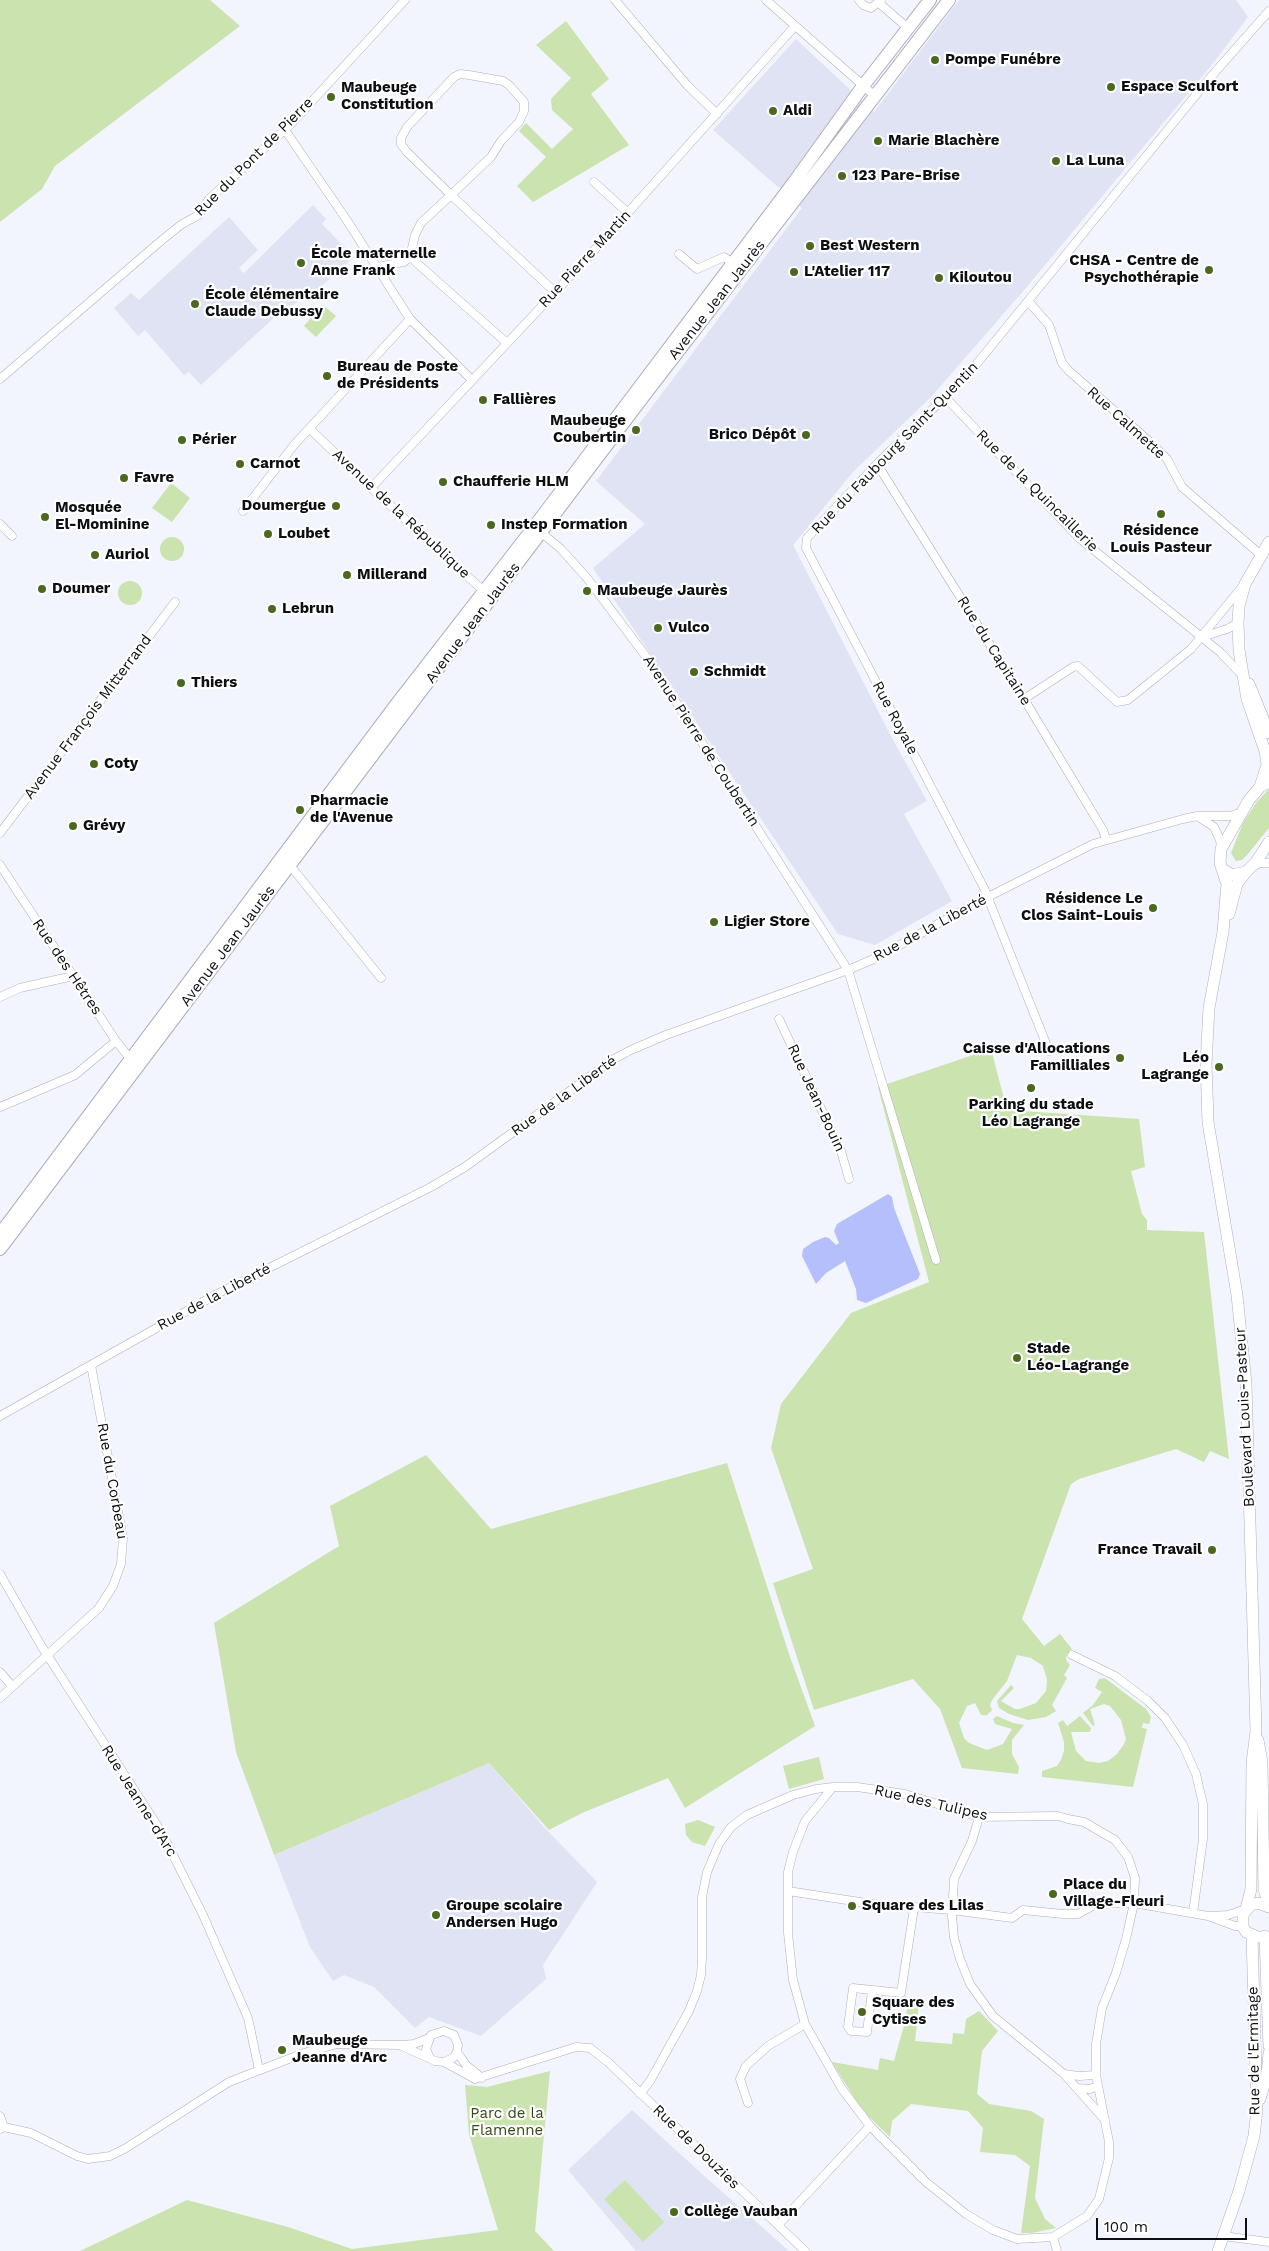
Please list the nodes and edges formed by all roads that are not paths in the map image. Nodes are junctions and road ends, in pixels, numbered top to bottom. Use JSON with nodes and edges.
{"nodes":[{"id":1,"x":405,"y":0,"type":"edge"},
{"id":2,"x":615,"y":0,"type":"edge"},
{"id":3,"x":766,"y":0,"type":"edge"},
{"id":4,"x":859,"y":0,"type":"edge"},
{"id":5,"x":930,"y":0,"type":"edge"},
{"id":6,"x":949,"y":0,"type":"edge"},
{"id":7,"x":880,"y":2,"type":"edge"},
{"id":8,"x":1269,"y":11,"type":"edge"},
{"id":9,"x":795,"y":26,"type":"junction"},
{"id":10,"x":909,"y":29,"type":"junction"},
{"id":11,"x":863,"y":86,"type":"junction"},
{"id":12,"x":875,"y":96,"type":"junction"},
{"id":13,"x":717,"y":114,"type":"junction"},
{"id":14,"x":285,"y":130,"type":"junction"},
{"id":15,"x":594,"y":182,"type":"dead end"},
{"id":16,"x":451,"y":195,"type":"junction"},
{"id":17,"x":628,"y":213,"type":"junction"},
{"id":18,"x":679,"y":254,"type":"dead end"},
{"id":19,"x":410,"y":257,"type":"junction"},
{"id":20,"x":733,"y":263,"type":"junction"},
{"id":21,"x":376,"y":267,"type":"junction"},
{"id":22,"x":555,"y":292,"type":"junction"},
{"id":23,"x":1028,"y":301,"type":"junction"},
{"id":24,"x":410,"y":319,"type":"junction"},
{"id":25,"x":507,"y":343,"type":"junction"},
{"id":26,"x":0,"y":379,"type":"edge"},
{"id":27,"x":472,"y":380,"type":"junction"},
{"id":28,"x":946,"y":398,"type":"junction"},
{"id":29,"x":310,"y":429,"type":"junction"},
{"id":30,"x":877,"y":464,"type":"junction"},
{"id":31,"x":371,"y":488,"type":"junction"},
{"id":32,"x":243,"y":511,"type":"dead end"},
{"id":33,"x":0,"y":524,"type":"edge"},
{"id":34,"x":538,"y":530,"type":"junction"},
{"id":35,"x":12,"y":536,"type":"dead end"},
{"id":36,"x":807,"y":538,"type":"joint"},
{"id":37,"x":1269,"y":542,"type":"edge"},
{"id":38,"x":1261,"y":555,"type":"junction"},
{"id":39,"x":1245,"y":584,"type":"junction"},
{"id":40,"x":488,"y":595,"type":"junction"},
{"id":41,"x":175,"y":602,"type":"dead end"},
{"id":42,"x":1238,"y":623,"type":"junction"},
{"id":43,"x":1202,"y":638,"type":"junction"},
{"id":44,"x":1245,"y":678,"type":"junction"},
{"id":45,"x":1024,"y":699,"type":"junction"},
{"id":46,"x":1269,"y":733,"type":"edge"},
{"id":47,"x":1265,"y":785,"type":"edge"},
{"id":48,"x":338,"y":791,"type":"junction"},
{"id":49,"x":1242,"y":812,"type":"junction"},
{"id":50,"x":1197,"y":816,"type":"junction"},
{"id":51,"x":0,"y":833,"type":"edge"},
{"id":52,"x":1106,"y":840,"type":"junction"},
{"id":53,"x":1269,"y":842,"type":"edge"},
{"id":54,"x":1221,"y":849,"type":"junction"},
{"id":55,"x":1269,"y":863,"type":"edge"},
{"id":56,"x":289,"y":864,"type":"junction"},
{"id":57,"x":0,"y":865,"type":"edge"},
{"id":58,"x":1222,"y":868,"type":"junction"},
{"id":59,"x":1248,"y":870,"type":"junction"},
{"id":60,"x":987,"y":897,"type":"junction"},
{"id":61,"x":1223,"y":932,"type":"junction"},
{"id":62,"x":848,"y":970,"type":"junction"},
{"id":63,"x":73,"y":976,"type":"junction"},
{"id":64,"x":381,"y":978,"type":"dead end"},
{"id":65,"x":0,"y":996,"type":"edge"},
{"id":66,"x":778,"y":1019,"type":"dead end"},
{"id":67,"x":116,"y":1041,"type":"junction"},
{"id":68,"x":1050,"y":1051,"type":"dead end"},
{"id":69,"x":134,"y":1062,"type":"junction"},
{"id":70,"x":0,"y":1107,"type":"edge"},
{"id":71,"x":849,"y":1179,"type":"dead end"},
{"id":72,"x":0,"y":1234,"type":"edge"},
{"id":73,"x":0,"y":1249,"type":"edge"},
{"id":74,"x":936,"y":1260,"type":"dead end"},
{"id":75,"x":90,"y":1365,"type":"junction"},
{"id":76,"x":0,"y":1416,"type":"edge"},
{"id":77,"x":0,"y":1574,"type":"edge"},
{"id":78,"x":48,"y":1655,"type":"junction"},
{"id":79,"x":1072,"y":1655,"type":"dead end"},
{"id":80,"x":0,"y":1672,"type":"edge"},
{"id":81,"x":12,"y":1686,"type":"junction"},
{"id":82,"x":0,"y":1698,"type":"edge"},
{"id":83,"x":1256,"y":1731,"type":"junction"},
{"id":84,"x":833,"y":1788,"type":"junction"},
{"id":85,"x":979,"y":1817,"type":"junction"},
{"id":86,"x":788,"y":1891,"type":"junction"},
{"id":87,"x":1134,"y":1903,"type":"junction"},
{"id":88,"x":1269,"y":1906,"type":"edge"},
{"id":89,"x":914,"y":1908,"type":"junction"},
{"id":90,"x":1246,"y":1909,"type":"junction"},
{"id":91,"x":952,"y":1910,"type":"junction"},
{"id":92,"x":1193,"y":1913,"type":"junction"},
{"id":93,"x":1208,"y":1916,"type":"junction"},
{"id":94,"x":1243,"y":1927,"type":"junction"},
{"id":95,"x":1267,"y":1934,"type":"edge"},
{"id":96,"x":1252,"y":1936,"type":"junction"},
{"id":97,"x":872,"y":1991,"type":"junction"},
{"id":98,"x":805,"y":2024,"type":"junction"},
{"id":99,"x":429,"y":2038,"type":"junction"},
{"id":100,"x":401,"y":2046,"type":"junction"},
{"id":101,"x":1269,"y":2046,"type":"edge"},
{"id":102,"x":458,"y":2052,"type":"junction"},
{"id":103,"x":1269,"y":2053,"type":"edge"},
{"id":104,"x":430,"y":2058,"type":"junction"},
{"id":105,"x":444,"y":2062,"type":"junction"},
{"id":106,"x":260,"y":2070,"type":"junction"},
{"id":107,"x":1064,"y":2074,"type":"junction"},
{"id":108,"x":1096,"y":2075,"type":"junction"},
{"id":109,"x":1268,"y":2075,"type":"edge"},
{"id":110,"x":482,"y":2078,"type":"junction"},
{"id":111,"x":1098,"y":2086,"type":"junction"},
{"id":112,"x":1078,"y":2088,"type":"junction"},
{"id":113,"x":640,"y":2094,"type":"junction"},
{"id":114,"x":748,"y":2103,"type":"dead end"},
{"id":115,"x":1257,"y":2110,"type":"junction"},
{"id":116,"x":0,"y":2116,"type":"edge"},
{"id":117,"x":1107,"y":2123,"type":"junction"},
{"id":118,"x":870,"y":2126,"type":"junction"},
{"id":119,"x":2,"y":2128,"type":"edge"},
{"id":120,"x":778,"y":2225,"type":"junction"},
{"id":121,"x":1223,"y":2236,"type":"junction"},
{"id":122,"x":1052,"y":2237,"type":"junction"},
{"id":123,"x":1269,"y":2242,"type":"edge"},
{"id":124,"x":805,"y":2251,"type":"edge"},
{"id":125,"x":1057,"y":2251,"type":"edge"},
{"id":126,"x":1218,"y":2251,"type":"edge"}],
"edges":[{"from":1,"to":14,"type":"street","name":"Rue du Pont de Pierre"},
{"from":2,"to":13,"type":"street"},
{"from":3,"to":9,"type":"street"},
{"from":4,"to":7,"type":"street"},
{"from":5,"to":10,"type":"main road","name":"Avenue Jean Jaurès"},
{"from":6,"to":12,"type":"main road","name":"Avenue Jean Jaurès"},
{"from":7,"to":10,"type":"street"},
{"from":8,"to":23,"type":"street","name":"Rue du Faubourg Saint-Quentin"},
{"from":9,"to":11,"type":"street"},
{"from":9,"to":13,"type":"street","name":"Rue Pierre Martin"},
{"from":10,"to":11,"type":"main road","name":"Avenue Jean Jaurès"},
{"from":11,"to":12,"type":"street"},
{"from":11,"to":20,"type":"main road","name":"Avenue Jean Jaurès"},
{"from":12,"to":34,"type":"main road","name":"Avenue Jean Jaurès"},
{"from":13,"to":17,"type":"street","name":"Rue Pierre Martin"},
{"from":14,"to":21,"type":"street"},
{"from":14,"to":26,"type":"street","name":"Rue du Pont de Pierre"},
{"from":15,"to":17,"type":"street"},
{"from":16,"to":16,"type":"street"},
{"from":16,"to":19,"type":"street"},
{"from":16,"to":22,"type":"street"},
{"from":17,"to":22,"type":"street","name":"Rue Pierre Martin"},
{"from":18,"to":20,"type":"street"},
{"from":19,"to":21,"type":"street"},
{"from":19,"to":25,"type":"street"},
{"from":20,"to":34,"type":"main road","name":"Avenue Jean Jaurès"},
{"from":21,"to":24,"type":"street"},
{"from":22,"to":25,"type":"street","name":"Rue Pierre Martin"},
{"from":23,"to":28,"type":"street","name":"Rue du Faubourg Saint-Quentin"},
{"from":23,"to":38,"type":"street","name":"Rue Calmette"},
{"from":24,"to":27,"type":"street"},
{"from":24,"to":29,"type":"street"},
{"from":25,"to":27,"type":"street","name":"Rue Pierre Martin"},
{"from":27,"to":31,"type":"street","name":"Rue Pierre Martin"},
{"from":28,"to":30,"type":"street","name":"Rue du Faubourg Saint-Quentin"},
{"from":28,"to":43,"type":"street","name":"Rue de la Quincaillerie"},
{"from":29,"to":31,"type":"street","name":"Avenue de la République"},
{"from":29,"to":32,"type":"street"},
{"from":30,"to":36,"type":"street","name":"Rue du Faubourg Saint-Quentin"},
{"from":30,"to":45,"type":"street","name":"Rue du Capitaine"},
{"from":31,"to":40,"type":"street","name":"Avenue de la République"},
{"from":33,"to":35,"type":"street"},
{"from":34,"to":40,"type":"main road","name":"Avenue Jean Jaurès"},
{"from":34,"to":62,"type":"street","name":"Avenue Pierre de Coubertin"},
{"from":36,"to":60,"type":"street","name":"Rue Royale"},
{"from":37,"to":38,"type":"main road"},
{"from":38,"to":39,"type":"main road"},
{"from":39,"to":42,"type":"main road"},
{"from":39,"to":43,"type":"street"},
{"from":40,"to":48,"type":"main road","name":"Avenue Jean Jaurès"},
{"from":41,"to":51,"type":"street","name":"Avenue François Mitterrand"},
{"from":42,"to":43,"type":"street"},
{"from":42,"to":44,"type":"main road"},
{"from":43,"to":44,"type":"street","name":"Rue de la Quincaillerie"},
{"from":43,"to":45,"type":"street"},
{"from":44,"to":46,"type":"main road"},
{"from":44,"to":47,"type":"main road"},
{"from":45,"to":52,"type":"street","name":"Rue du Capitaine"},
{"from":47,"to":49,"type":"main road"},
{"from":48,"to":56,"type":"main road","name":"Avenue Jean Jaurès"},
{"from":48,"to":69,"type":"main road","name":"Avenue Jean Jaurès"},
{"from":49,"to":50,"type":"street","name":"Rue de la Liberté"},
{"from":49,"to":54,"type":"main road"},
{"from":50,"to":52,"type":"street","name":"Rue de la Liberté"},
{"from":50,"to":54,"type":"street"},
{"from":52,"to":60,"type":"street","name":"Rue de la Liberté"},
{"from":53,"to":59,"type":"main road"},
{"from":54,"to":58,"type":"main road","name":"Boulevard Louis-Pasteur"},
{"from":55,"to":59,"type":"street"},
{"from":56,"to":64,"type":"street"},
{"from":56,"to":69,"type":"main road","name":"Avenue Jean Jaurès"},
{"from":57,"to":63,"type":"street","name":"Rue des Hêtres"},
{"from":58,"to":59,"type":"main road"},
{"from":58,"to":61,"type":"main road","name":"Boulevard Louis-Pasteur"},
{"from":59,"to":61,"type":"main road"},
{"from":60,"to":62,"type":"street","name":"Rue de la Liberté"},
{"from":60,"to":68,"type":"street","name":"Rue Royale"},
{"from":61,"to":83,"type":"main road","name":"Boulevard Louis-Pasteur"},
{"from":62,"to":74,"type":"street","name":"Avenue Pierre de Coubertin"},
{"from":62,"to":75,"type":"street","name":"Rue de la Liberté"},
{"from":63,"to":65,"type":"street"},
{"from":63,"to":67,"type":"street","name":"Rue des Hêtres"},
{"from":66,"to":71,"type":"street","name":"Rue Jean-Bouin"},
{"from":67,"to":69,"type":"street","name":"Rue des Hêtres"},
{"from":67,"to":70,"type":"street"},
{"from":69,"to":72,"type":"main road","name":"Avenue Jean Jaurès"},
{"from":69,"to":73,"type":"main road","name":"Avenue Jean Jaurès"},
{"from":75,"to":76,"type":"street","name":"Rue de la Liberté"},
{"from":75,"to":78,"type":"street","name":"Rue du Corbeau"},
{"from":77,"to":78,"type":"street","name":"Rue Jeanne-d'Arc"},
{"from":78,"to":81,"type":"street","name":"Rue du Corbeau"},
{"from":78,"to":106,"type":"street","name":"Rue Jeanne-d'Arc"},
{"from":79,"to":92,"type":"street"},
{"from":80,"to":81,"type":"street"},
{"from":81,"to":82,"type":"street","name":"Rue du Corbeau"},
{"from":83,"to":88,"type":"main road"},
{"from":83,"to":90,"type":"main road","name":"Boulevard Louis-Pasteur"},
{"from":84,"to":85,"type":"street","name":"Rue des Tulipes"},
{"from":84,"to":86,"type":"street"},
{"from":84,"to":113,"type":"street","name":"Rue des Tulipes"},
{"from":85,"to":87,"type":"street","name":"Rue des Tulipes"},
{"from":85,"to":91,"type":"street"},
{"from":86,"to":89,"type":"street"},
{"from":86,"to":98,"type":"street"},
{"from":87,"to":91,"type":"street"},
{"from":87,"to":92,"type":"street"},
{"from":87,"to":108,"type":"street","name":"Rue des Tulipes"},
{"from":88,"to":90,"type":"main road"},
{"from":89,"to":91,"type":"street"},
{"from":89,"to":97,"type":"street"},
{"from":90,"to":93,"type":"street"},
{"from":90,"to":94,"type":"main road","name":"Boulevard Louis-Pasteur"},
{"from":91,"to":107,"type":"street"},
{"from":92,"to":93,"type":"street"},
{"from":93,"to":94,"type":"street"},
{"from":94,"to":96,"type":"main road"},
{"from":95,"to":96,"type":"main road"},
{"from":95,"to":101,"type":"main road"},
{"from":96,"to":115,"type":"main road","name":"Rue de l'Ermitage"},
{"from":97,"to":97,"type":"street"},
{"from":98,"to":114,"type":"street"},
{"from":98,"to":118,"type":"street"},
{"from":99,"to":100,"type":"street"},
{"from":99,"to":102,"type":"street"},
{"from":99,"to":104,"type":"street"},
{"from":100,"to":104,"type":"street"},
{"from":100,"to":106,"type":"street"},
{"from":102,"to":105,"type":"street"},
{"from":102,"to":110,"type":"street"},
{"from":103,"to":109,"type":"main road"},
{"from":104,"to":105,"type":"street"},
{"from":105,"to":110,"type":"street"},
{"from":106,"to":119,"type":"street"},
{"from":107,"to":108,"type":"street"},
{"from":107,"to":112,"type":"street"},
{"from":108,"to":111,"type":"street","name":"Rue des Tulipes"},
{"from":109,"to":115,"type":"main road"},
{"from":110,"to":113,"type":"street","name":"Rue de Douzies"},
{"from":111,"to":112,"type":"street"},
{"from":111,"to":117,"type":"street","name":"Rue des Tulipes"},
{"from":112,"to":117,"type":"street"},
{"from":113,"to":120,"type":"street","name":"Rue de Douzies"},
{"from":115,"to":121,"type":"main road","name":"Rue de l'Ermitage"},
{"from":116,"to":119,"type":"street"},
{"from":117,"to":122,"type":"street","name":"Rue des Tulipes"},
{"from":118,"to":120,"type":"street"},
{"from":118,"to":122,"type":"street"},
{"from":120,"to":124,"type":"street","name":"Rue de Douzies"},
{"from":121,"to":123,"type":"street"},
{"from":121,"to":126,"type":"main road","name":"Rue de l'Ermitage"},
{"from":122,"to":125,"type":"street"}]}
